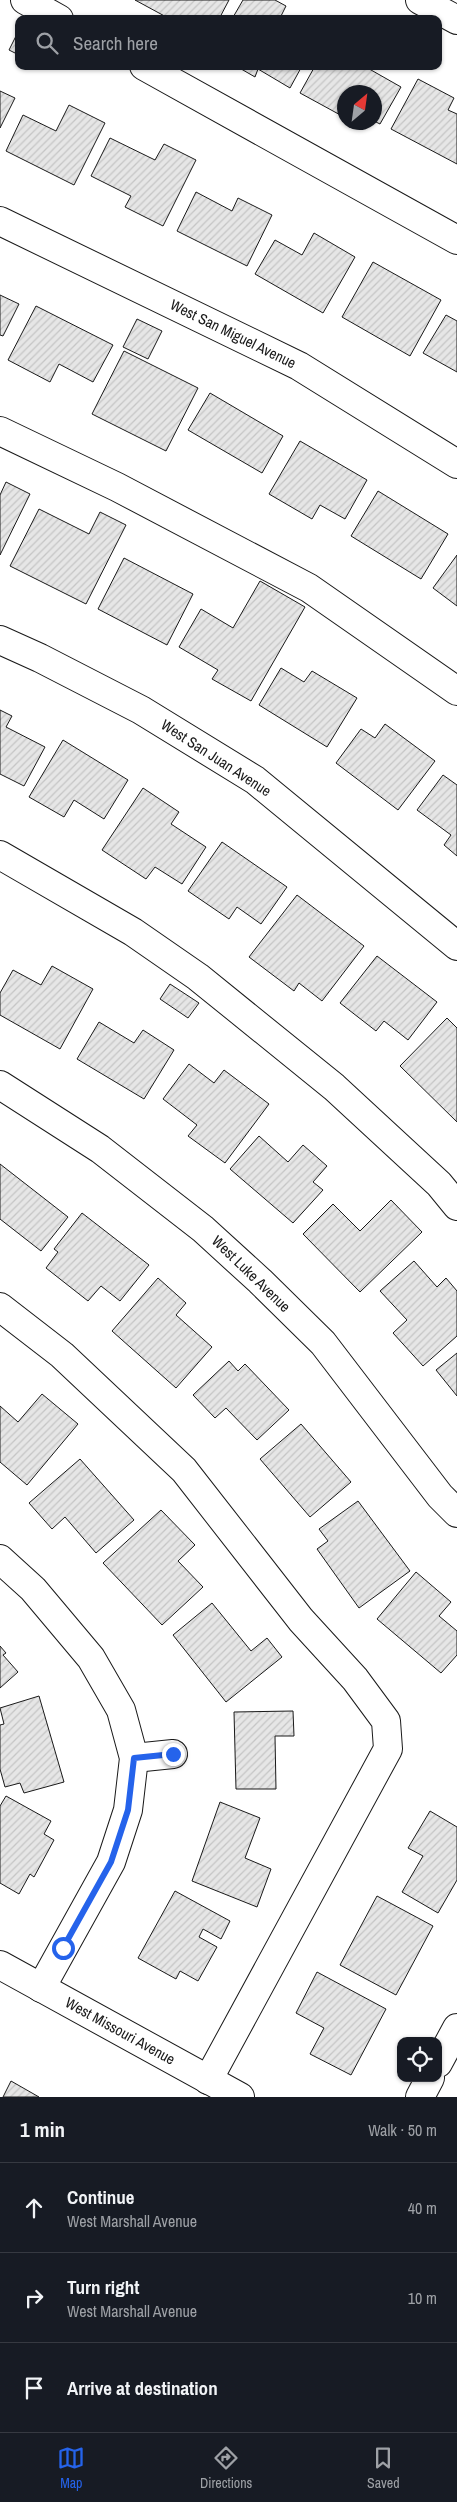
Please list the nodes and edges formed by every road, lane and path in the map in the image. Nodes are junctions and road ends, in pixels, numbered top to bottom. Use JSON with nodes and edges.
{"nodes":[{"id":1,"x":25,"y":0,"type":"edge"},
{"id":2,"x":420,"y":0,"type":"edge"},
{"id":3,"x":51,"y":15,"type":"edge"},
{"id":4,"x":457,"y":20,"type":"edge"},
{"id":5,"x":151,"y":70,"type":"edge"},
{"id":6,"x":0,"y":222,"type":"edge"},
{"id":7,"x":457,"y":240,"type":"edge"},
{"id":8,"x":0,"y":431,"type":"edge"},
{"id":9,"x":457,"y":464,"type":"edge"},
{"id":10,"x":0,"y":640,"type":"edge"},
{"id":11,"x":457,"y":691,"type":"edge"},
{"id":12,"x":0,"y":855,"type":"edge"},
{"id":13,"x":457,"y":946,"type":"edge"},
{"id":14,"x":0,"y":1085,"type":"edge"},
{"id":15,"x":457,"y":1206,"type":"edge"},
{"id":16,"x":0,"y":1307,"type":"edge"},
{"id":17,"x":457,"y":1512,"type":"edge"},
{"id":18,"x":0,"y":1559,"type":"edge"},
{"id":19,"x":173,"y":1754,"type":"dead end"},
{"id":20,"x":134,"y":1758,"type":"junction"},
{"id":21,"x":0,"y":1965,"type":"edge"},
{"id":22,"x":41,"y":1988,"type":"junction"},
{"id":23,"x":457,"y":2028,"type":"edge"},
{"id":24,"x":442,"y":2056,"type":"edge"},
{"id":25,"x":208,"y":2080,"type":"junction"},
{"id":26,"x":428,"y":2082,"type":"edge"},
{"id":27,"x":240,"y":2097,"type":"edge"},
{"id":28,"x":420,"y":2097,"type":"edge"}],
"edges":[{"from":1,"to":3,"type":"street"},
{"from":2,"to":4,"type":"street"},
{"from":5,"to":7,"type":"street"},
{"from":6,"to":9,"type":"street","name":"West San Miguel Avenue"},
{"from":8,"to":11,"type":"street"},
{"from":10,"to":13,"type":"street","name":"West San Juan Avenue"},
{"from":12,"to":15,"type":"street"},
{"from":14,"to":17,"type":"street","name":"West Luke Avenue"},
{"from":16,"to":25,"type":"street"},
{"from":18,"to":20,"type":"street"},
{"from":19,"to":20,"type":"street"},
{"from":20,"to":22,"type":"street"},
{"from":21,"to":22,"type":"street","name":"West Missouri Avenue"},
{"from":22,"to":25,"type":"street","name":"West Missouri Avenue"},
{"from":23,"to":24,"type":"street"},
{"from":25,"to":27,"type":"street","name":"West Missouri Avenue"},
{"from":26,"to":28,"type":"street"}]}
